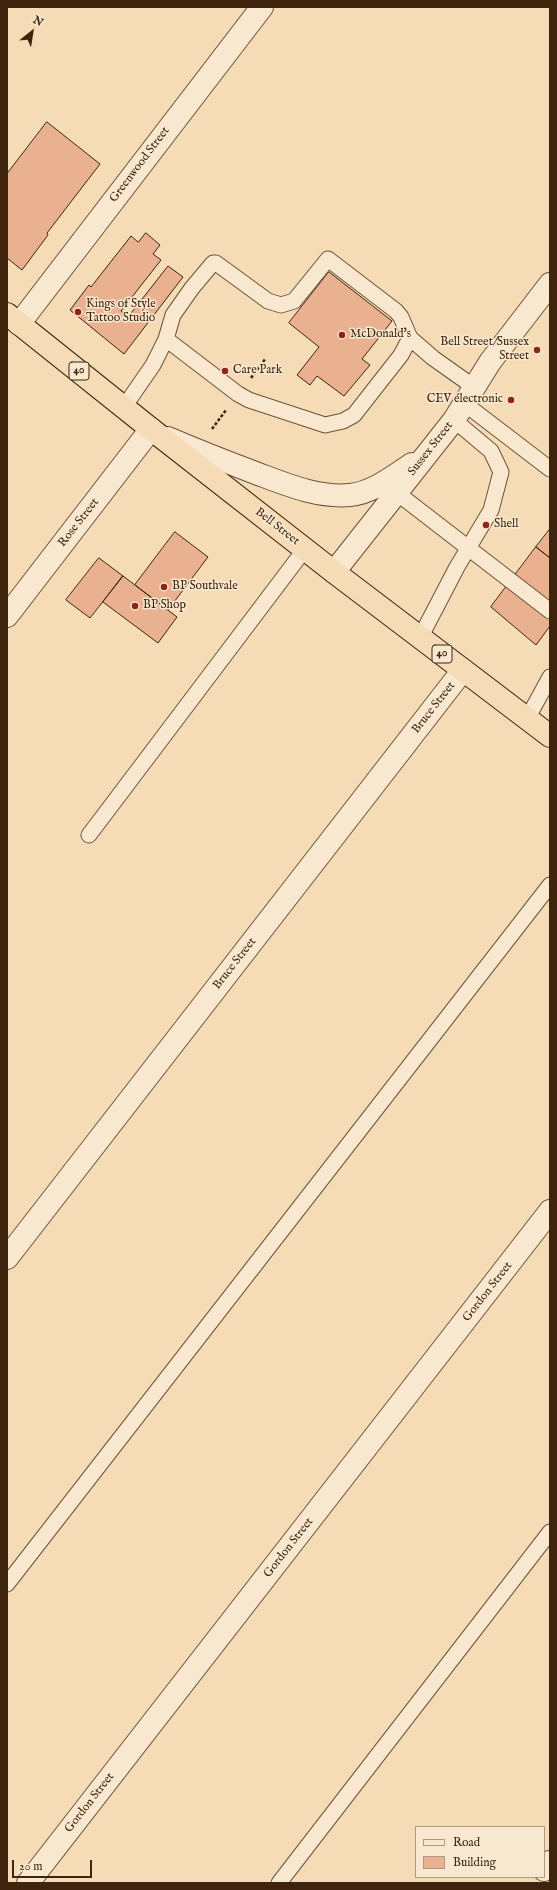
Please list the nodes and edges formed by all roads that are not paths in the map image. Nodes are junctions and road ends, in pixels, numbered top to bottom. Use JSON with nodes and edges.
{"nodes":[{"id":1,"x":262,"y":7,"type":"edge"},
{"id":2,"x":550,"y":284,"type":"edge"},
{"id":3,"x":13,"y":319,"type":"edge"},
{"id":4,"x":410,"y":338,"type":"junction"},
{"id":5,"x":166,"y":339,"type":"junction"},
{"id":6,"x":464,"y":403,"type":"junction"},
{"id":7,"x":124,"y":407,"type":"junction"},
{"id":8,"x":151,"y":429,"type":"junction"},
{"id":9,"x":429,"y":452,"type":"junction"},
{"id":10,"x":550,"y":469,"type":"edge"},
{"id":11,"x":397,"y":493,"type":"junction"},
{"id":12,"x":468,"y":548,"type":"junction"},
{"id":13,"x":305,"y":549,"type":"junction"},
{"id":14,"x":334,"y":572,"type":"junction"},
{"id":15,"x":550,"y":611,"type":"edge"},
{"id":16,"x":7,"y":616,"type":"edge"},
{"id":17,"x":420,"y":638,"type":"junction"},
{"id":18,"x":463,"y":670,"type":"junction"},
{"id":19,"x":550,"y":678,"type":"edge"},
{"id":20,"x":527,"y":719,"type":"junction"},
{"id":21,"x":550,"y":736,"type":"edge"},
{"id":22,"x":89,"y":835,"type":"dead end"},
{"id":23,"x":550,"y":885,"type":"edge"},
{"id":24,"x":550,"y":1211,"type":"edge"},
{"id":25,"x":7,"y":1258,"type":"edge"},
{"id":26,"x":550,"y":1532,"type":"edge"},
{"id":27,"x":7,"y":1584,"type":"edge"},
{"id":28,"x":28,"y":1883,"type":"edge"},
{"id":29,"x":279,"y":1883,"type":"edge"}],
"edges":[{"from":1,"to":3,"type":"street","name":"Greenwood Street"},
{"from":2,"to":6,"type":"street","name":"Sussex Street"},
{"from":3,"to":7,"type":"highway","name":"Bell Street","number":"40"},
{"from":4,"to":5,"type":"lane"},
{"from":4,"to":5,"type":"lane"},
{"from":4,"to":6,"type":"lane"},
{"from":5,"to":7,"type":"lane"},
{"from":6,"to":9,"type":"street","name":"Sussex Street"},
{"from":6,"to":10,"type":"lane"},
{"from":6,"to":12,"type":"lane"},
{"from":7,"to":8,"type":"highway","name":"Bell Street","number":"40"},
{"from":8,"to":9,"type":"street"},
{"from":8,"to":13,"type":"highway","name":"Bell Street","number":"40"},
{"from":8,"to":16,"type":"street","name":"Rose Street"},
{"from":9,"to":11,"type":"street","name":"Sussex Street"},
{"from":11,"to":12,"type":"lane"},
{"from":11,"to":14,"type":"street","name":"Sussex Street"},
{"from":12,"to":15,"type":"lane"},
{"from":12,"to":17,"type":"lane"},
{"from":13,"to":14,"type":"highway","name":"Bell Street","number":"40"},
{"from":13,"to":22,"type":"lane"},
{"from":14,"to":17,"type":"highway","name":"Bell Street","number":"40"},
{"from":17,"to":18,"type":"highway","name":"Bell Street","number":"40"},
{"from":18,"to":20,"type":"highway","name":"Bell Street","number":"40"},
{"from":18,"to":25,"type":"street","name":"Bruce Street"},
{"from":19,"to":20,"type":"lane"},
{"from":20,"to":21,"type":"highway","name":"Bell Street","number":"40"},
{"from":23,"to":27,"type":"lane"},
{"from":24,"to":28,"type":"street","name":"Gordon Street"},
{"from":26,"to":29,"type":"lane"}]}
